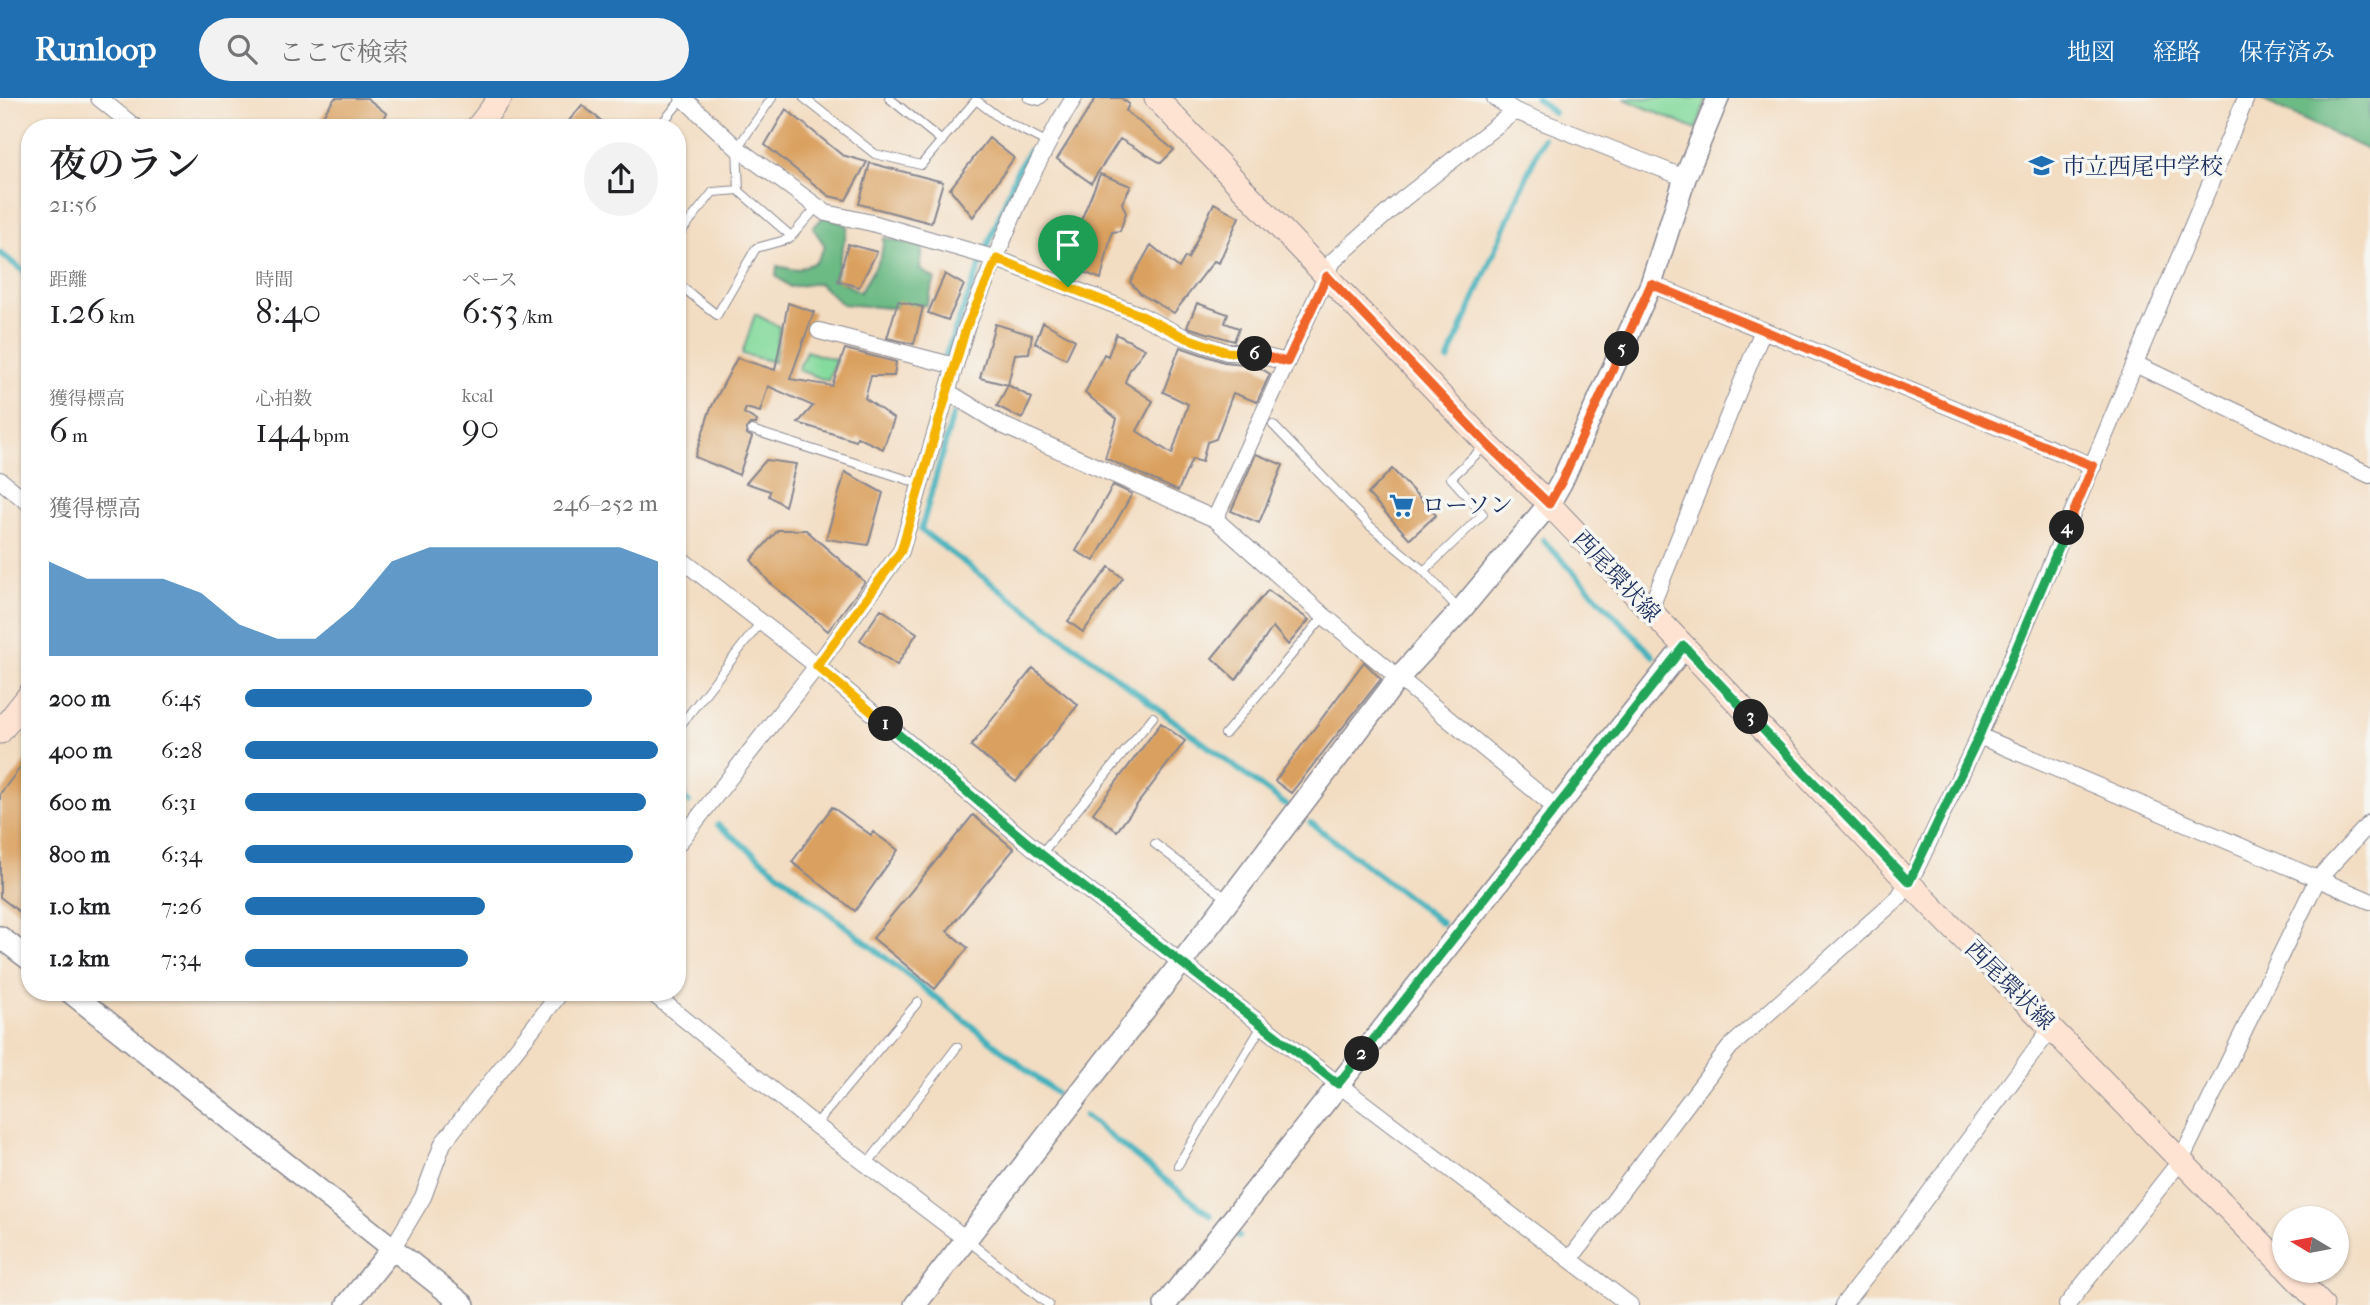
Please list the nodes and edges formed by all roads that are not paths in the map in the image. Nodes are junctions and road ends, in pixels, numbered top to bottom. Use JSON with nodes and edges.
{"nodes":[{"id":1,"x":99,"y":98,"type":"edge"},
{"id":2,"x":500,"y":98,"type":"edge"},
{"id":3,"x":683,"y":98,"type":"edge"},
{"id":4,"x":772,"y":98,"type":"edge"},
{"id":5,"x":804,"y":98,"type":"edge"},
{"id":6,"x":889,"y":98,"type":"edge"},
{"id":7,"x":1028,"y":98,"type":"edge"},
{"id":8,"x":1043,"y":98,"type":"edge"},
{"id":9,"x":1074,"y":98,"type":"edge"},
{"id":10,"x":1156,"y":98,"type":"edge"},
{"id":11,"x":1495,"y":98,"type":"edge"},
{"id":12,"x":1718,"y":98,"type":"edge"},
{"id":13,"x":2246,"y":98,"type":"edge"},
{"id":14,"x":974,"y":99,"type":"edge"},
{"id":15,"x":1515,"y":111,"type":"junction"},
{"id":16,"x":125,"y":119,"type":"edge"},
{"id":17,"x":484,"y":119,"type":"edge"},
{"id":18,"x":666,"y":119,"type":"edge"},
{"id":19,"x":942,"y":141,"type":"junction"},
{"id":20,"x":1048,"y":143,"type":"junction"},
{"id":21,"x":737,"y":148,"type":"junction"},
{"id":22,"x":1685,"y":178,"type":"junction"},
{"id":23,"x":738,"y":190,"type":"junction"},
{"id":24,"x":817,"y":207,"type":"junction"},
{"id":25,"x":686,"y":226,"type":"edge"},
{"id":26,"x":792,"y":236,"type":"junction"},
{"id":27,"x":993,"y":257,"type":"junction"},
{"id":28,"x":1327,"y":276,"type":"junction"},
{"id":29,"x":1651,"y":284,"type":"junction"},
{"id":30,"x":686,"y":290,"type":"edge"},
{"id":31,"x":819,"y":331,"type":"dead end"},
{"id":32,"x":1763,"y":331,"type":"junction"},
{"id":33,"x":1287,"y":362,"type":"junction"},
{"id":34,"x":2135,"y":364,"type":"junction"},
{"id":35,"x":955,"y":366,"type":"junction"},
{"id":36,"x":948,"y":392,"type":"junction"},
{"id":37,"x":1273,"y":425,"type":"dead end"},
{"id":38,"x":752,"y":430,"type":"dead end"},
{"id":39,"x":1487,"y":444,"type":"junction"},
{"id":40,"x":2093,"y":466,"type":"junction"},
{"id":41,"x":2370,"y":475,"type":"edge"},
{"id":42,"x":0,"y":480,"type":"edge"},
{"id":43,"x":921,"y":484,"type":"junction"},
{"id":44,"x":21,"y":497,"type":"edge"},
{"id":45,"x":1549,"y":504,"type":"junction"},
{"id":46,"x":1215,"y":519,"type":"junction"},
{"id":47,"x":686,"y":563,"type":"edge"},
{"id":48,"x":1424,"y":571,"type":"junction"},
{"id":49,"x":1460,"y":611,"type":"junction"},
{"id":50,"x":1651,"y":612,"type":"junction"},
{"id":51,"x":1324,"y":616,"type":"junction"},
{"id":52,"x":761,"y":622,"type":"junction"},
{"id":53,"x":1684,"y":646,"type":"junction"},
{"id":54,"x":817,"y":666,"type":"junction"},
{"id":55,"x":1399,"y":677,"type":"junction"},
{"id":56,"x":21,"y":705,"type":"edge"},
{"id":57,"x":1153,"y":717,"type":"dead end"},
{"id":58,"x":686,"y":718,"type":"edge"},
{"id":59,"x":0,"y":732,"type":"edge"},
{"id":60,"x":1225,"y":734,"type":"dead end"},
{"id":61,"x":1979,"y":736,"type":"junction"},
{"id":62,"x":1556,"y":808,"type":"junction"},
{"id":63,"x":2370,"y":823,"type":"edge"},
{"id":64,"x":686,"y":833,"type":"edge"},
{"id":65,"x":1155,"y":844,"type":"dead end"},
{"id":66,"x":1041,"y":854,"type":"junction"},
{"id":67,"x":2317,"y":880,"type":"junction"},
{"id":68,"x":1909,"y":882,"type":"junction"},
{"id":69,"x":1229,"y":900,"type":"junction"},
{"id":70,"x":2370,"y":901,"type":"edge"},
{"id":71,"x":0,"y":937,"type":"edge"},
{"id":72,"x":21,"y":953,"type":"edge"},
{"id":73,"x":1181,"y":963,"type":"junction"},
{"id":74,"x":81,"y":1001,"type":"edge"},
{"id":75,"x":554,"y":1001,"type":"edge"},
{"id":76,"x":662,"y":1001,"type":"edge"},
{"id":77,"x":918,"y":1002,"type":"dead end"},
{"id":78,"x":1262,"y":1026,"type":"junction"},
{"id":79,"x":2052,"y":1027,"type":"junction"},
{"id":80,"x":957,"y":1048,"type":"dead end"},
{"id":81,"x":1338,"y":1084,"type":"junction"},
{"id":82,"x":815,"y":1125,"type":"junction"},
{"id":83,"x":2181,"y":1160,"type":"junction"},
{"id":84,"x":868,"y":1163,"type":"junction"},
{"id":85,"x":1178,"y":1166,"type":"dead end"},
{"id":86,"x":967,"y":1240,"type":"junction"},
{"id":87,"x":392,"y":1249,"type":"junction"},
{"id":88,"x":2272,"y":1254,"type":"edge"},
{"id":89,"x":1570,"y":1259,"type":"junction"},
{"id":90,"x":2301,"y":1283,"type":"edge"},
{"id":91,"x":1620,"y":1302,"type":"edge"},
{"id":92,"x":347,"y":1305,"type":"edge"},
{"id":93,"x":464,"y":1305,"type":"edge"},
{"id":94,"x":915,"y":1305,"type":"edge"},
{"id":95,"x":1049,"y":1305,"type":"edge"},
{"id":96,"x":1165,"y":1305,"type":"edge"},
{"id":97,"x":1843,"y":1305,"type":"edge"},
{"id":98,"x":2067,"y":1305,"type":"edge"},
{"id":99,"x":2322,"y":1305,"type":"edge"}],
"edges":[{"from":1,"to":16,"type":"street"},
{"from":2,"to":17,"type":"main road"},
{"from":3,"to":18,"type":"lane"},
{"from":3,"to":21,"type":"street"},
{"from":4,"to":21,"type":"lane"},
{"from":5,"to":19,"type":"lane"},
{"from":6,"to":19,"type":"lane"},
{"from":7,"to":8,"type":"lane"},
{"from":9,"to":20,"type":"street"},
{"from":10,"to":28,"type":"main road","name":"西尾環状線"},
{"from":11,"to":15,"type":"street"},
{"from":12,"to":22,"type":"street"},
{"from":13,"to":34,"type":"street"},
{"from":14,"to":19,"type":"lane"},
{"from":14,"to":20,"type":"lane"},
{"from":15,"to":22,"type":"street"},
{"from":15,"to":28,"type":"street"},
{"from":20,"to":27,"type":"street"},
{"from":21,"to":23,"type":"lane"},
{"from":21,"to":24,"type":"street"},
{"from":22,"to":29,"type":"street"},
{"from":23,"to":25,"type":"lane"},
{"from":23,"to":26,"type":"lane"},
{"from":24,"to":26,"type":"lane"},
{"from":24,"to":27,"type":"street"},
{"from":26,"to":30,"type":"lane"},
{"from":27,"to":33,"type":"street"},
{"from":27,"to":35,"type":"street"},
{"from":28,"to":33,"type":"street"},
{"from":28,"to":39,"type":"main road","name":"西尾環状線"},
{"from":29,"to":32,"type":"street"},
{"from":29,"to":45,"type":"street"},
{"from":31,"to":35,"type":"street"},
{"from":32,"to":40,"type":"street"},
{"from":32,"to":50,"type":"street"},
{"from":33,"to":46,"type":"street"},
{"from":34,"to":40,"type":"street"},
{"from":34,"to":41,"type":"street"},
{"from":35,"to":36,"type":"street"},
{"from":36,"to":43,"type":"street"},
{"from":36,"to":46,"type":"street"},
{"from":37,"to":48,"type":"lane"},
{"from":38,"to":43,"type":"lane"},
{"from":39,"to":45,"type":"main road","name":"西尾環状線"},
{"from":39,"to":48,"type":"lane"},
{"from":40,"to":61,"type":"street"},
{"from":42,"to":44,"type":"street"},
{"from":43,"to":54,"type":"street"},
{"from":45,"to":49,"type":"street"},
{"from":45,"to":50,"type":"main road","name":"西尾環状線"},
{"from":46,"to":51,"type":"street"},
{"from":47,"to":52,"type":"street"},
{"from":48,"to":49,"type":"lane"},
{"from":49,"to":55,"type":"street"},
{"from":50,"to":53,"type":"main road","name":"西尾環状線"},
{"from":51,"to":55,"type":"street"},
{"from":51,"to":60,"type":"lane"},
{"from":52,"to":54,"type":"street"},
{"from":52,"to":58,"type":"lane"},
{"from":53,"to":62,"type":"street"},
{"from":53,"to":68,"type":"main road","name":"西尾環状線"},
{"from":54,"to":64,"type":"street"},
{"from":54,"to":66,"type":"street"},
{"from":55,"to":62,"type":"street"},
{"from":55,"to":69,"type":"street"},
{"from":56,"to":59,"type":"main road"},
{"from":57,"to":66,"type":"lane"},
{"from":61,"to":67,"type":"street"},
{"from":61,"to":68,"type":"street"},
{"from":62,"to":81,"type":"street"},
{"from":63,"to":67,"type":"street"},
{"from":65,"to":69,"type":"lane"},
{"from":66,"to":73,"type":"street"},
{"from":67,"to":70,"type":"street"},
{"from":67,"to":83,"type":"street"},
{"from":68,"to":79,"type":"main road","name":"西尾環状線"},
{"from":68,"to":89,"type":"street"},
{"from":69,"to":73,"type":"street"},
{"from":71,"to":72,"type":"street"},
{"from":73,"to":78,"type":"street"},
{"from":73,"to":86,"type":"street"},
{"from":74,"to":87,"type":"street"},
{"from":75,"to":87,"type":"street"},
{"from":76,"to":82,"type":"street"},
{"from":77,"to":82,"type":"lane"},
{"from":78,"to":81,"type":"street"},
{"from":78,"to":85,"type":"lane"},
{"from":79,"to":83,"type":"main road","name":"西尾環状線"},
{"from":79,"to":97,"type":"street"},
{"from":80,"to":84,"type":"lane"},
{"from":81,"to":89,"type":"street"},
{"from":81,"to":96,"type":"street"},
{"from":82,"to":84,"type":"street"},
{"from":83,"to":88,"type":"main road","name":"西尾環状線"},
{"from":83,"to":98,"type":"street"},
{"from":84,"to":86,"type":"street"},
{"from":86,"to":94,"type":"street"},
{"from":86,"to":95,"type":"lane"},
{"from":87,"to":92,"type":"street"},
{"from":87,"to":93,"type":"street"},
{"from":89,"to":91,"type":"street"},
{"from":90,"to":99,"type":"main road"}]}
